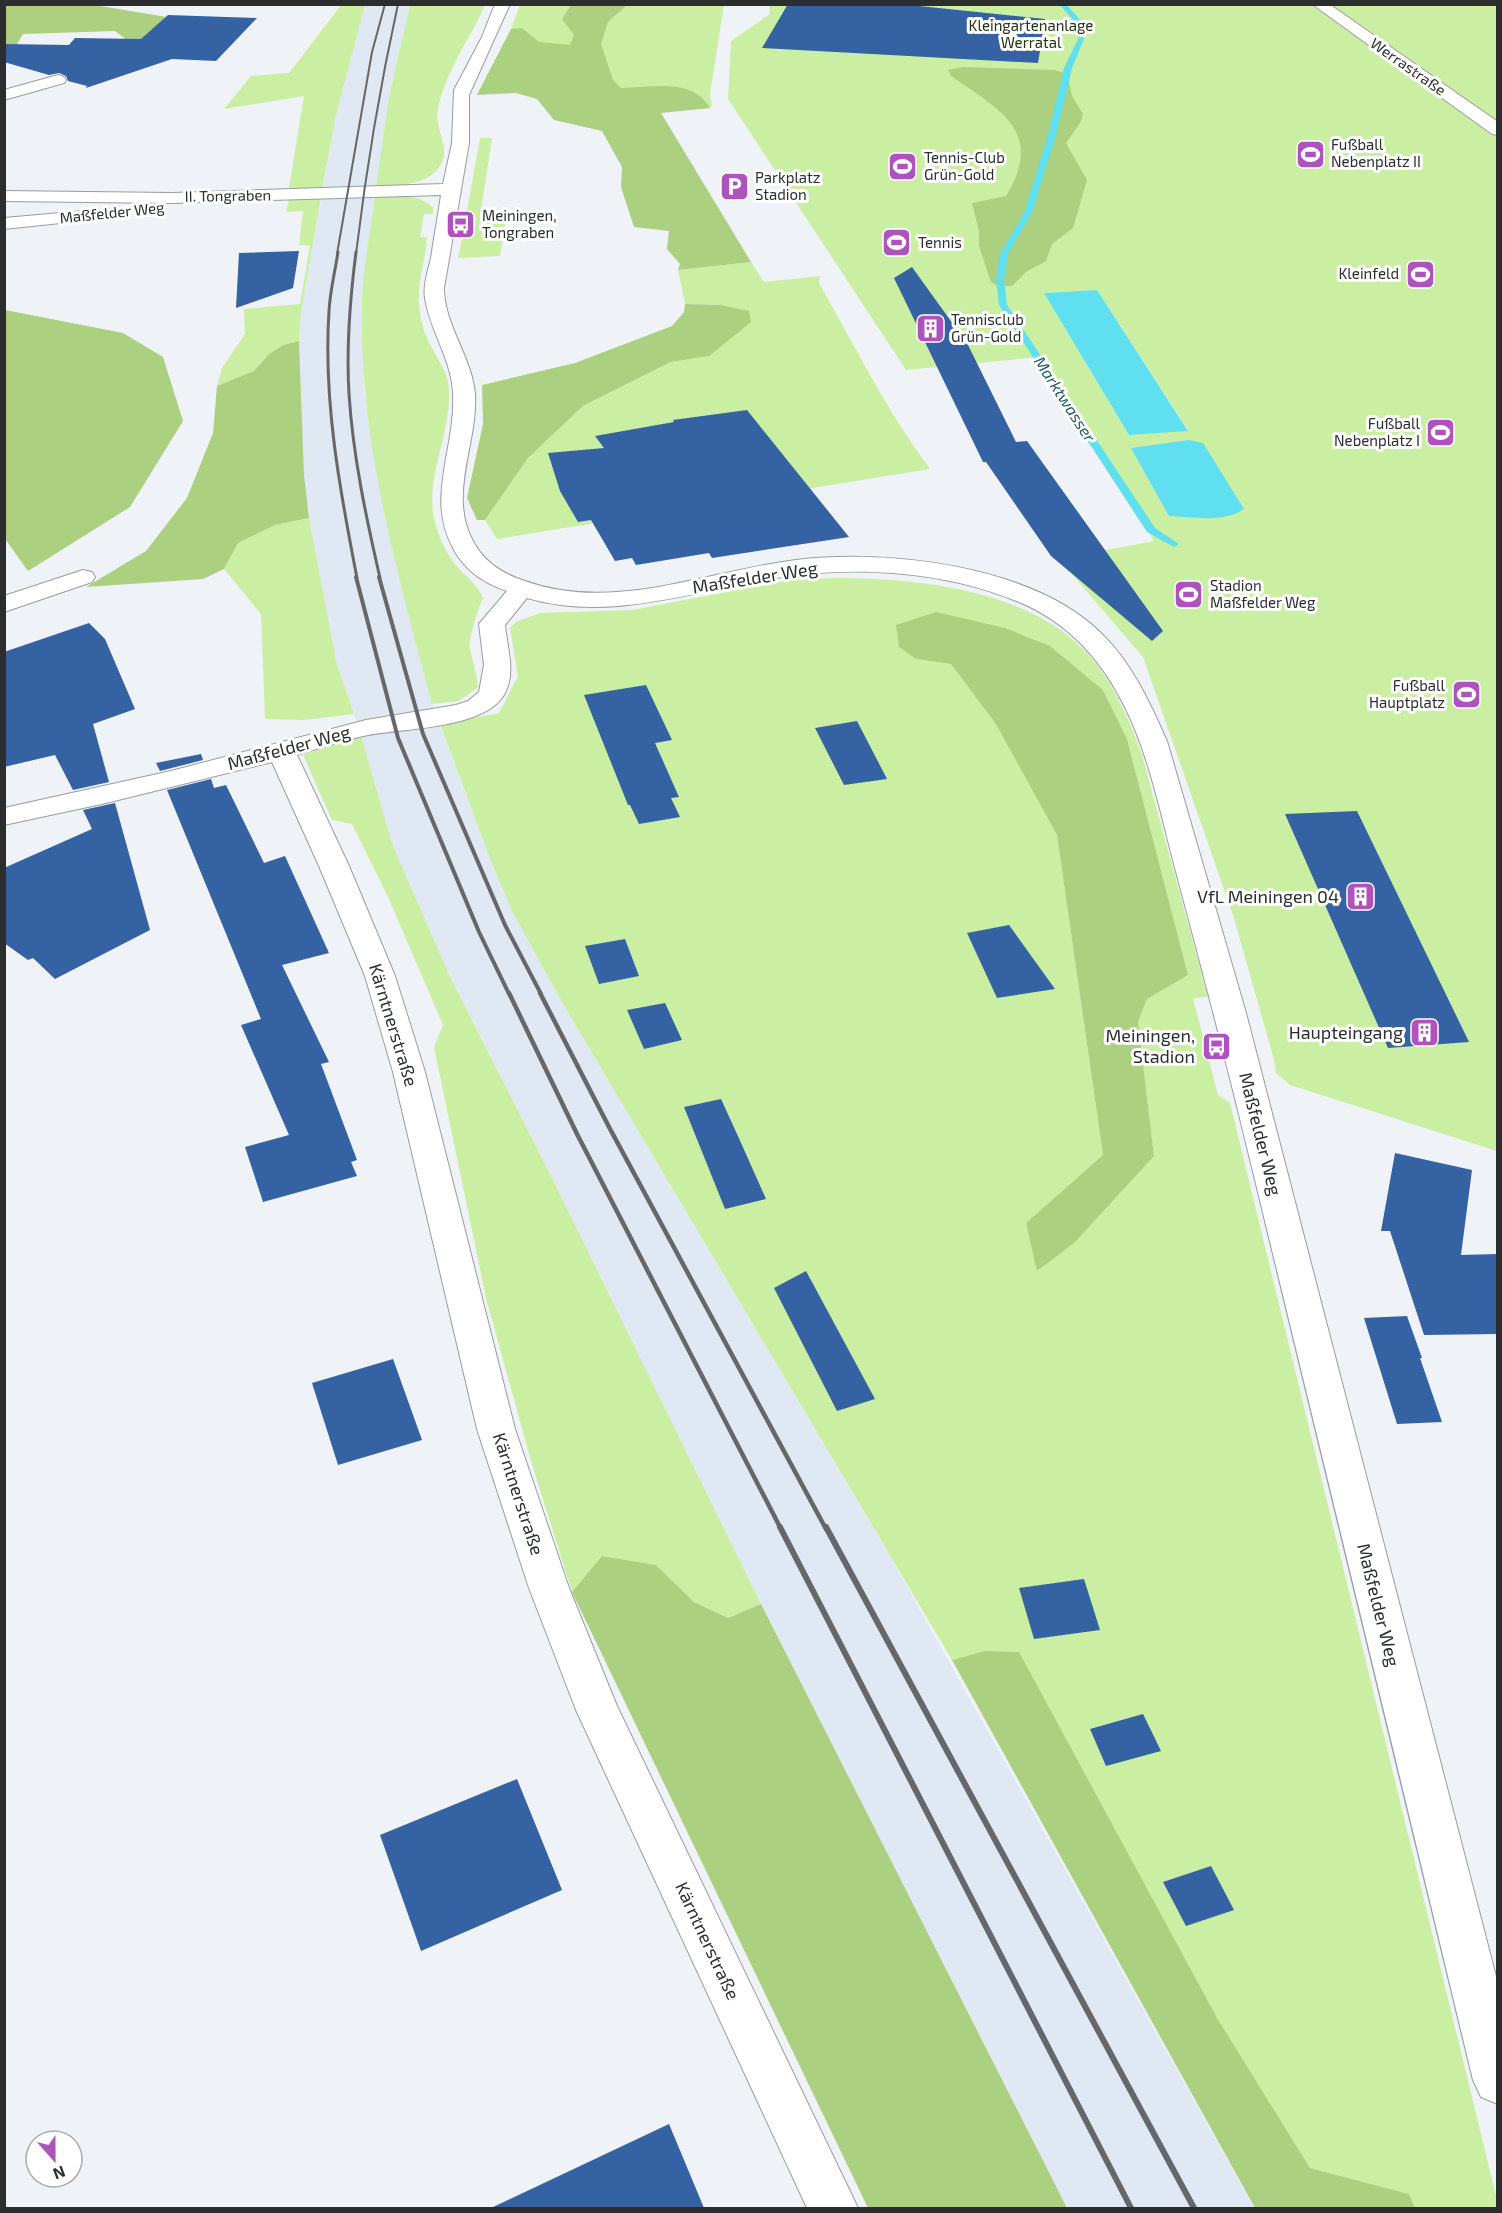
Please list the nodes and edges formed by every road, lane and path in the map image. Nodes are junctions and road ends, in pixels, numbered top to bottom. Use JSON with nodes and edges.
{"nodes":[{"id":1,"x":503,"y":4,"type":"edge"},
{"id":2,"x":1319,"y":4,"type":"edge"},
{"id":3,"x":58,"y":80,"type":"dead end"},
{"id":4,"x":4,"y":95,"type":"edge"},
{"id":5,"x":1497,"y":130,"type":"edge"},
{"id":6,"x":452,"y":189,"type":"junction"},
{"id":7,"x":291,"y":195,"type":"junction"},
{"id":8,"x":4,"y":196,"type":"edge"},
{"id":9,"x":4,"y":224,"type":"edge"},
{"id":10,"x":83,"y":577,"type":"dead end"},
{"id":11,"x":521,"y":590,"type":"junction"},
{"id":12,"x":4,"y":605,"type":"edge"},
{"id":13,"x":281,"y":751,"type":"junction"},
{"id":14,"x":4,"y":817,"type":"edge"},
{"id":15,"x":1497,"y":2080,"type":"edge"},
{"id":16,"x":833,"y":2208,"type":"edge"}],
"edges":[{"from":1,"to":6,"type":"street","name":"Maßfelder Weg"},
{"from":2,"to":5,"type":"street","name":"Werrastraße"},
{"from":3,"to":4,"type":"street"},
{"from":6,"to":7,"type":"street","name":"II. Tongraben"},
{"from":6,"to":11,"type":"street","name":"Maßfelder Weg"},
{"from":7,"to":8,"type":"street","name":"II. Tongraben"},
{"from":7,"to":9,"type":"street","name":"Maßfelder Weg"},
{"from":10,"to":12,"type":"street"},
{"from":11,"to":13,"type":"street","name":"Maßfelder Weg"},
{"from":11,"to":15,"type":"street","name":"Maßfelder Weg"},
{"from":13,"to":14,"type":"street","name":"Maßfelder Weg"},
{"from":13,"to":16,"type":"street","name":"Kärntnerstraße"}]}
